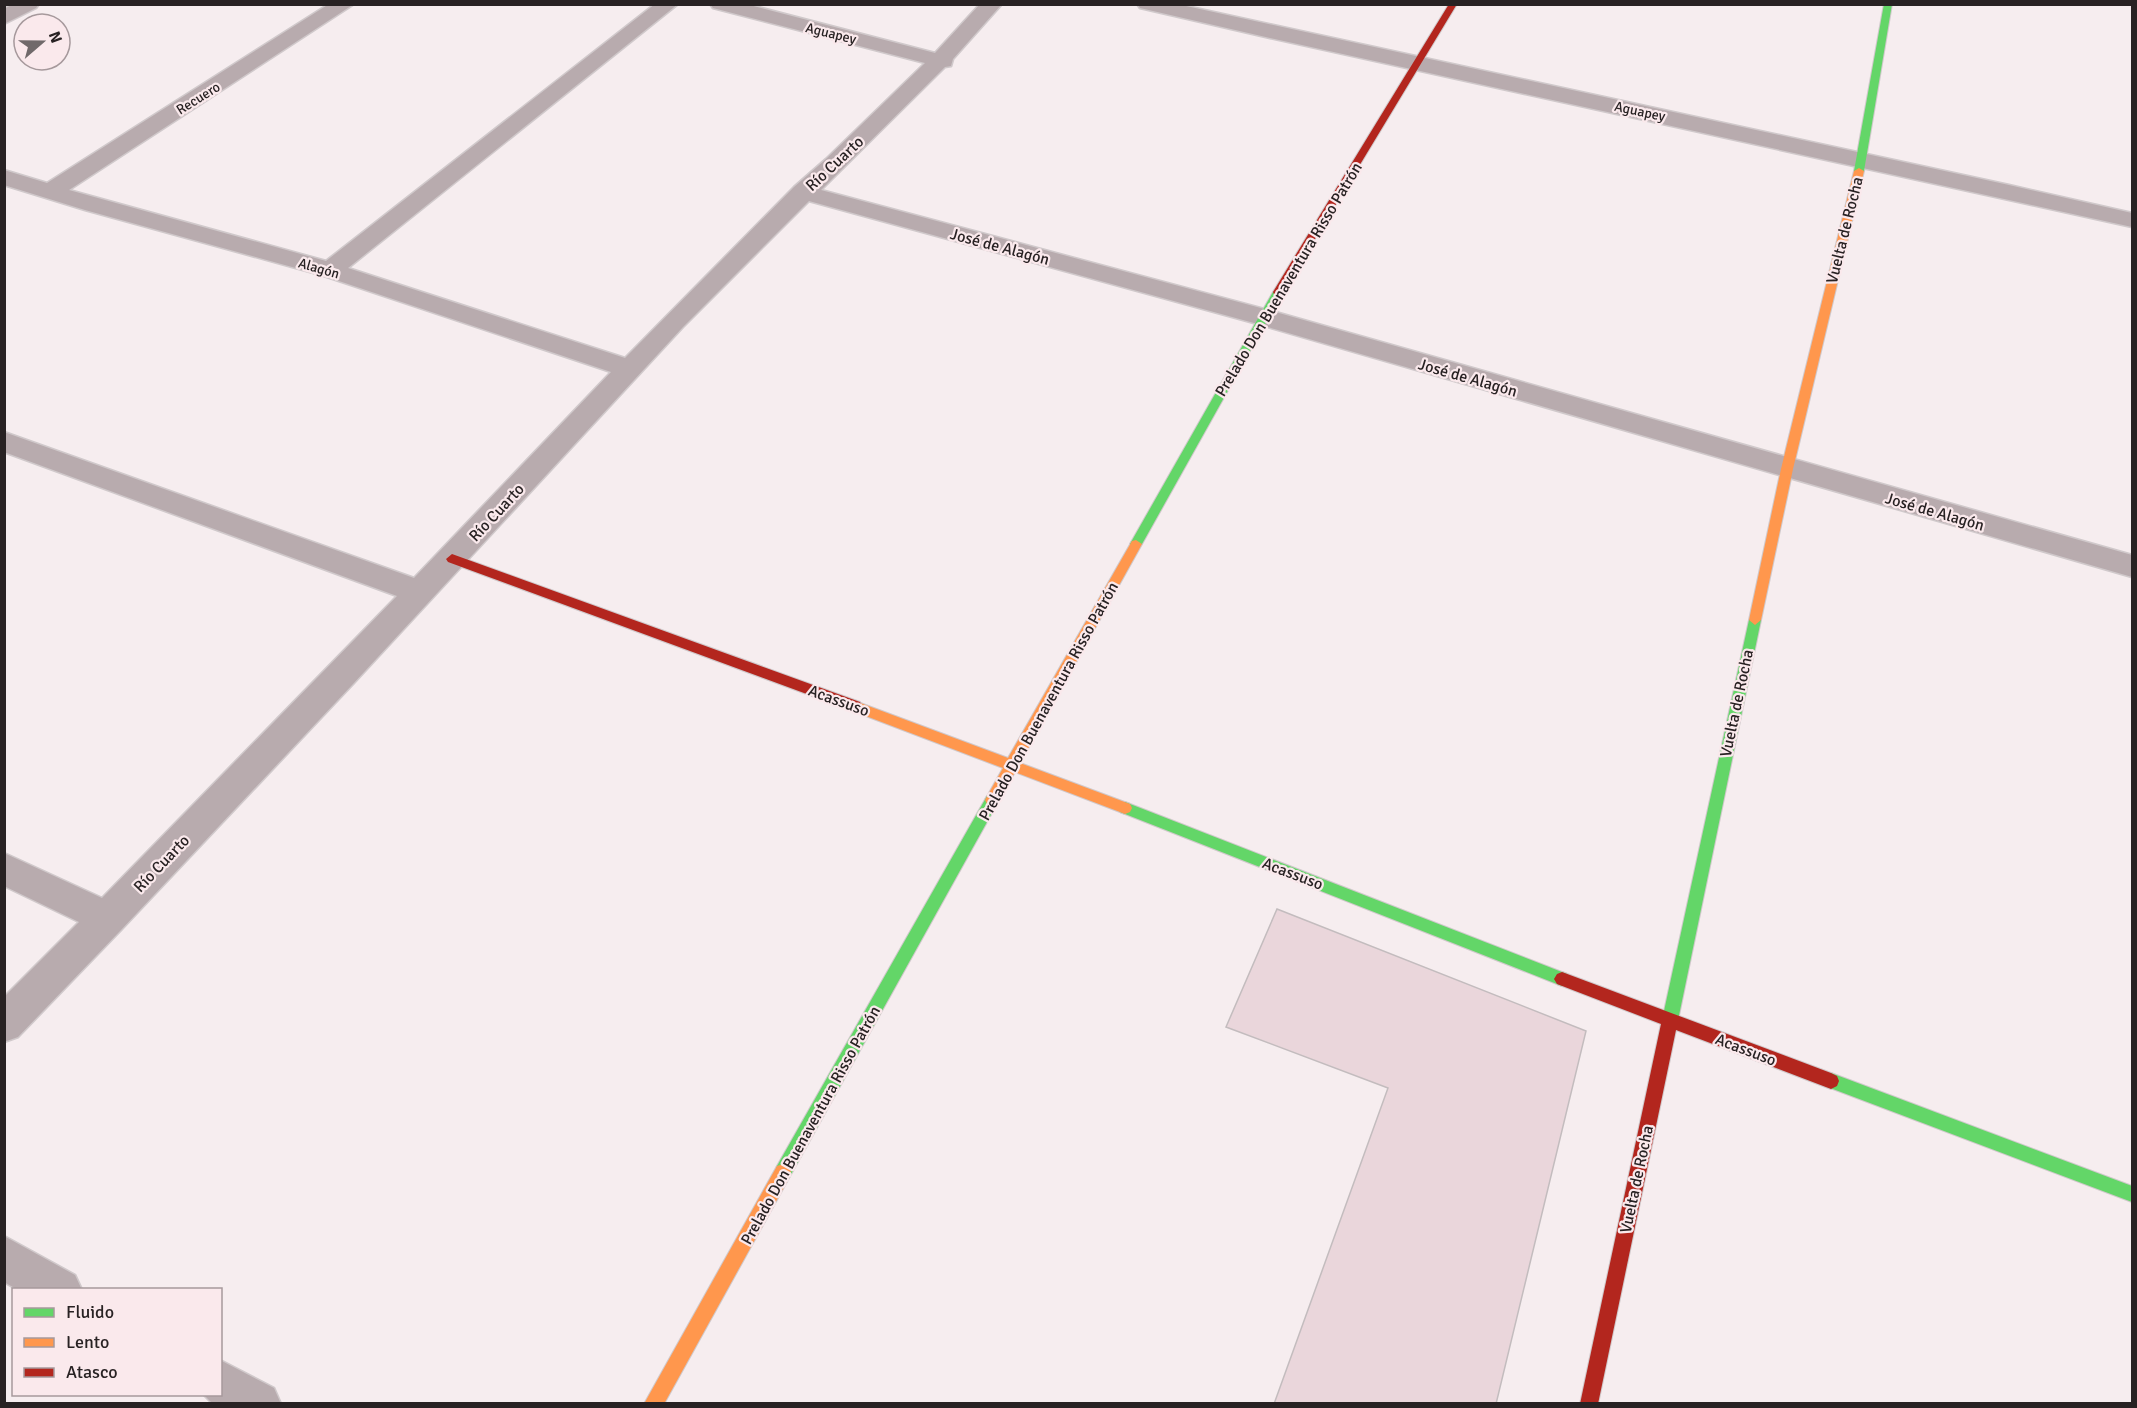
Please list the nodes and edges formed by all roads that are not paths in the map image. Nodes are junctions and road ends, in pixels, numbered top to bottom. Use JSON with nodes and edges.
{"nodes":[{"id":1,"x":28,"y":4,"type":"edge"},
{"id":2,"x":344,"y":4,"type":"edge"},
{"id":3,"x":668,"y":4,"type":"edge"},
{"id":4,"x":720,"y":4,"type":"edge"},
{"id":5,"x":992,"y":4,"type":"edge"},
{"id":6,"x":1147,"y":4,"type":"edge"},
{"id":7,"x":1453,"y":4,"type":"edge"},
{"id":8,"x":1888,"y":4,"type":"edge"},
{"id":9,"x":4,"y":18,"type":"edge"},
{"id":10,"x":943,"y":61,"type":"junction"},
{"id":11,"x":1416,"y":65,"type":"junction"},
{"id":12,"x":1862,"y":158,"type":"junction"},
{"id":13,"x":9,"y":183,"type":"edge"},
{"id":14,"x":51,"y":191,"type":"junction"},
{"id":15,"x":802,"y":192,"type":"junction"},
{"id":16,"x":2133,"y":219,"type":"edge"},
{"id":17,"x":330,"y":270,"type":"junction"},
{"id":18,"x":1263,"y":317,"type":"junction"},
{"id":19,"x":631,"y":369,"type":"junction"},
{"id":20,"x":4,"y":441,"type":"edge"},
{"id":21,"x":1787,"y":469,"type":"junction"},
{"id":22,"x":452,"y":559,"type":"junction"},
{"id":23,"x":2133,"y":566,"type":"edge"},
{"id":24,"x":420,"y":591,"type":"junction"},
{"id":25,"x":1013,"y":764,"type":"junction"},
{"id":26,"x":4,"y":868,"type":"edge"},
{"id":27,"x":108,"y":919,"type":"junction"},
{"id":28,"x":1671,"y":1021,"type":"junction"},
{"id":29,"x":4,"y":1024,"type":"edge"},
{"id":30,"x":2133,"y":1194,"type":"edge"},
{"id":31,"x":4,"y":1257,"type":"edge"},
{"id":32,"x":57,"y":1288,"type":"edge"},
{"id":33,"x":222,"y":1383,"type":"edge"},
{"id":34,"x":258,"y":1404,"type":"edge"},
{"id":35,"x":653,"y":1404,"type":"edge"},
{"id":36,"x":1590,"y":1404,"type":"edge"}],
"edges":[{"from":1,"to":9,"type":"street"},
{"from":2,"to":14,"type":"street","name":"Recuero"},
{"from":3,"to":17,"type":"street"},
{"from":4,"to":10,"type":"street","name":"Aguapey"},
{"from":5,"to":10,"type":"street","name":"Río Cuarto"},
{"from":6,"to":11,"type":"street","name":"Aguapey"},
{"from":7,"to":11,"type":"street","name":"Prelado Don Buenaventura Risso Patrón"},
{"from":8,"to":12,"type":"street","name":"Vuelta de Rocha"},
{"from":10,"to":15,"type":"street","name":"Río Cuarto"},
{"from":11,"to":12,"type":"street","name":"Aguapey"},
{"from":11,"to":18,"type":"street","name":"Prelado Don Buenaventura Risso Patrón"},
{"from":12,"to":16,"type":"street","name":"Aguapey"},
{"from":12,"to":21,"type":"street","name":"Vuelta de Rocha"},
{"from":13,"to":14,"type":"street","name":"Alagón"},
{"from":14,"to":17,"type":"street","name":"Alagón"},
{"from":15,"to":18,"type":"street","name":"José de Alagón"},
{"from":15,"to":19,"type":"street","name":"Río Cuarto"},
{"from":17,"to":19,"type":"street","name":"Alagón"},
{"from":18,"to":21,"type":"street","name":"José de Alagón"},
{"from":18,"to":25,"type":"street","name":"Prelado Don Buenaventura Risso Patrón"},
{"from":19,"to":22,"type":"street","name":"Río Cuarto"},
{"from":20,"to":24,"type":"street"},
{"from":21,"to":23,"type":"street","name":"José de Alagón"},
{"from":21,"to":28,"type":"street","name":"Vuelta de Rocha"},
{"from":22,"to":24,"type":"street","name":"Río Cuarto"},
{"from":22,"to":25,"type":"street","name":"Acassuso"},
{"from":24,"to":27,"type":"street","name":"Río Cuarto"},
{"from":25,"to":28,"type":"street","name":"Acassuso"},
{"from":25,"to":35,"type":"street","name":"Prelado Don Buenaventura Risso Patrón"},
{"from":26,"to":27,"type":"street"},
{"from":27,"to":29,"type":"street","name":"Río Cuarto"},
{"from":28,"to":30,"type":"street","name":"Acassuso"},
{"from":28,"to":36,"type":"street","name":"Vuelta de Rocha"},
{"from":31,"to":32,"type":"street"},
{"from":33,"to":34,"type":"street"}]}
